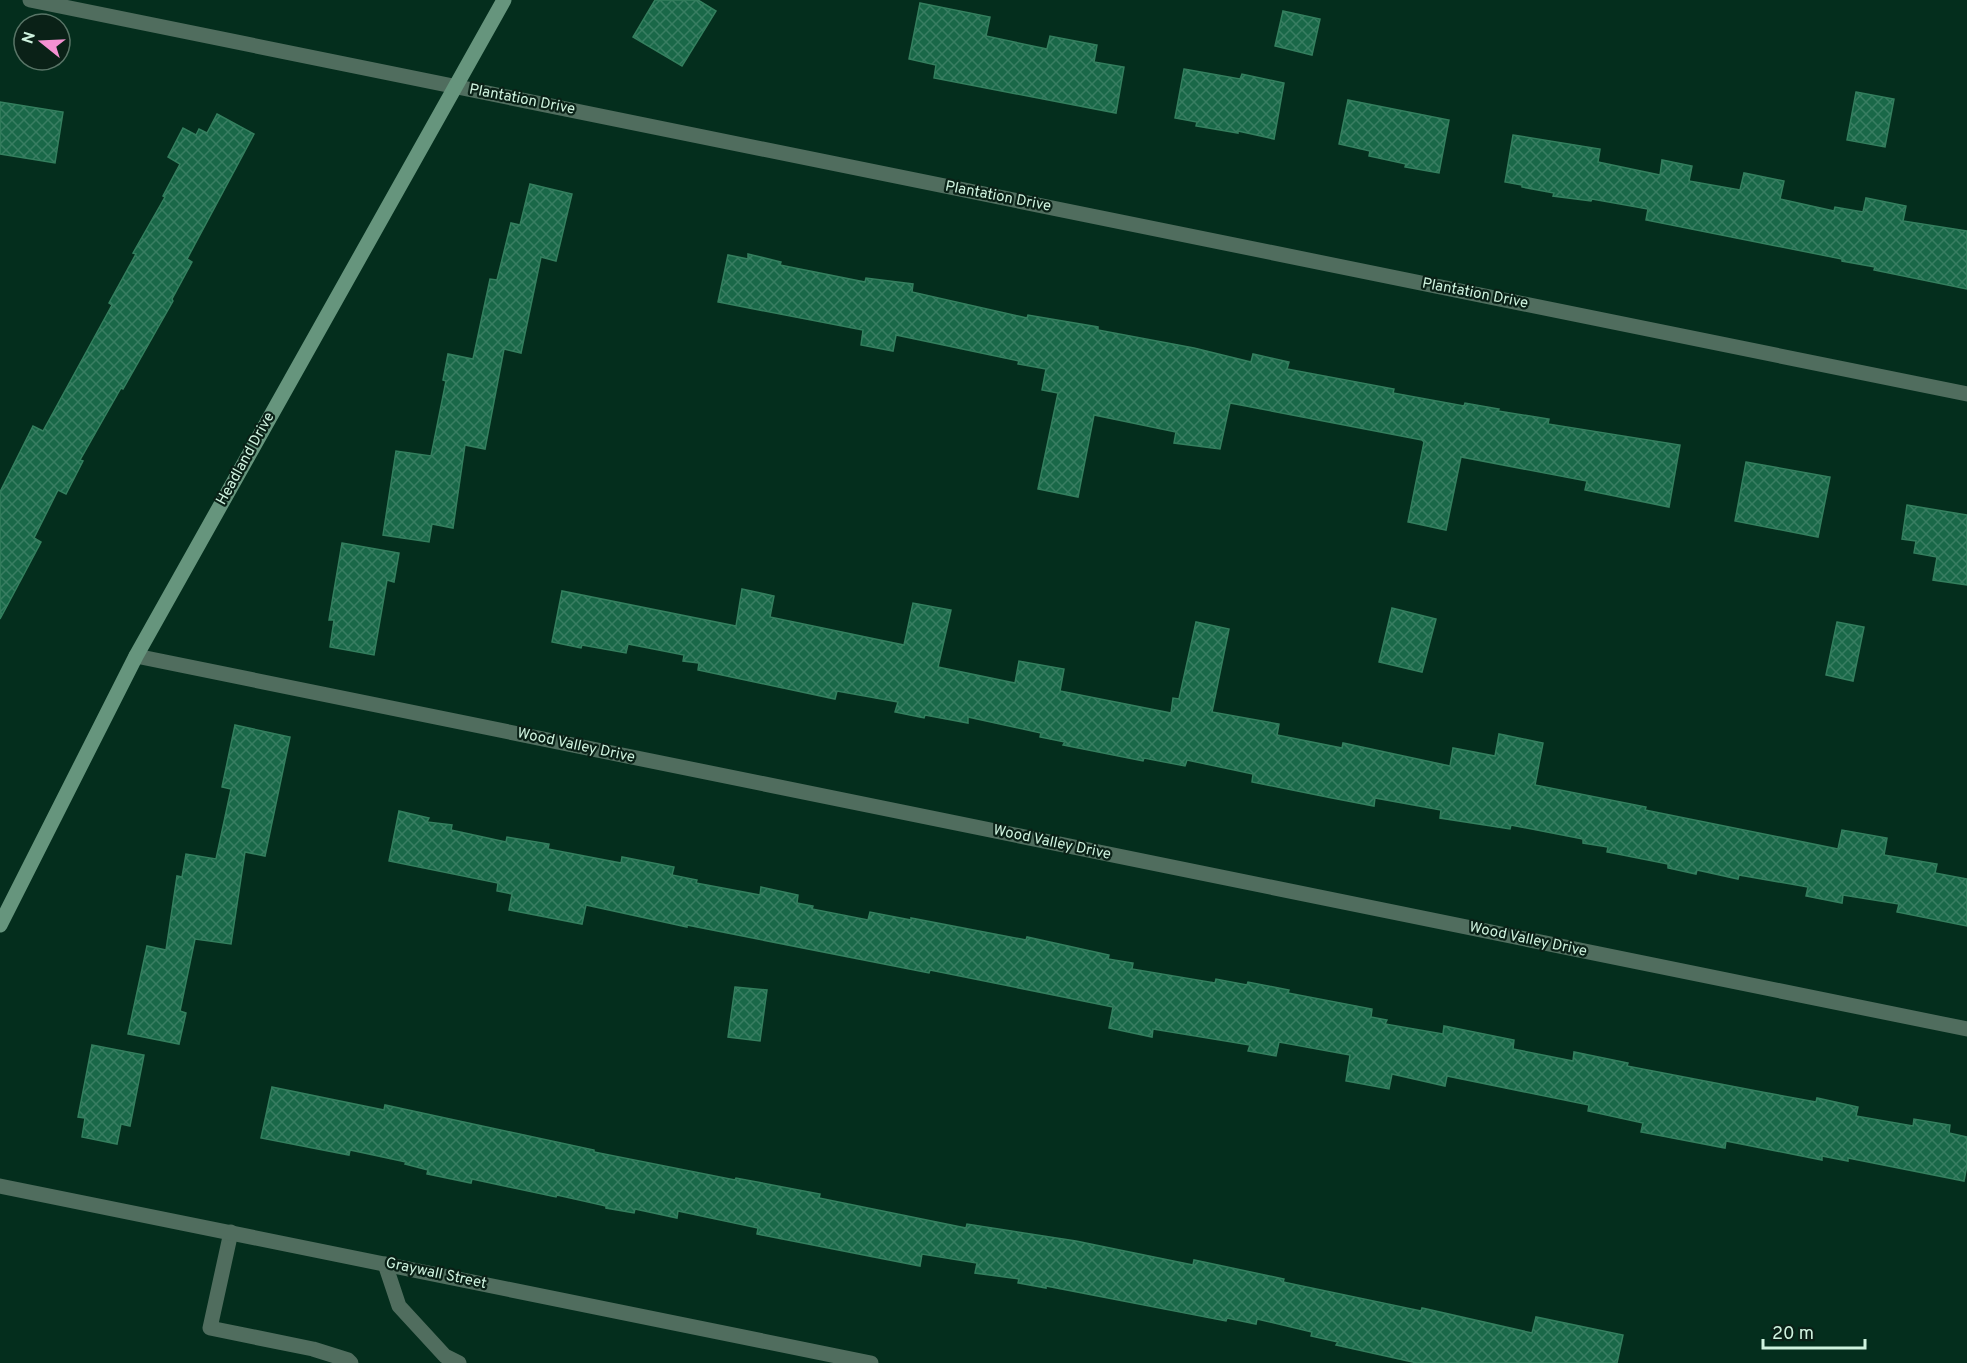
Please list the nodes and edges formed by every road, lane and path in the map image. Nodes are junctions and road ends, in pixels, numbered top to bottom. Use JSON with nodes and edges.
{"nodes":[{"id":1,"x":30,"y":0,"type":"edge"},
{"id":2,"x":504,"y":0,"type":"edge"},
{"id":3,"x":454,"y":87,"type":"junction"},
{"id":4,"x":1967,"y":394,"type":"edge"},
{"id":5,"x":136,"y":656,"type":"junction"},
{"id":6,"x":0,"y":925,"type":"edge"},
{"id":7,"x":1967,"y":1029,"type":"edge"},
{"id":8,"x":0,"y":1185,"type":"edge"},
{"id":9,"x":231,"y":1232,"type":"junction"},
{"id":10,"x":385,"y":1264,"type":"junction"},
{"id":11,"x":351,"y":1363,"type":"edge"},
{"id":12,"x":459,"y":1363,"type":"edge"},
{"id":13,"x":871,"y":1363,"type":"edge"}],
"edges":[{"from":1,"to":3,"type":"street","name":"Plantation Drive"},
{"from":2,"to":3,"type":"main road","name":"Headland Drive"},
{"from":3,"to":4,"type":"street","name":"Plantation Drive"},
{"from":3,"to":5,"type":"main road","name":"Headland Drive"},
{"from":5,"to":6,"type":"main road","name":"Headland Drive"},
{"from":5,"to":7,"type":"street","name":"Wood Valley Drive"},
{"from":8,"to":9,"type":"street","name":"Graywall Street"},
{"from":9,"to":10,"type":"street","name":"Graywall Street"},
{"from":9,"to":11,"type":"street"},
{"from":10,"to":12,"type":"street"},
{"from":10,"to":13,"type":"street","name":"Graywall Street"}]}
